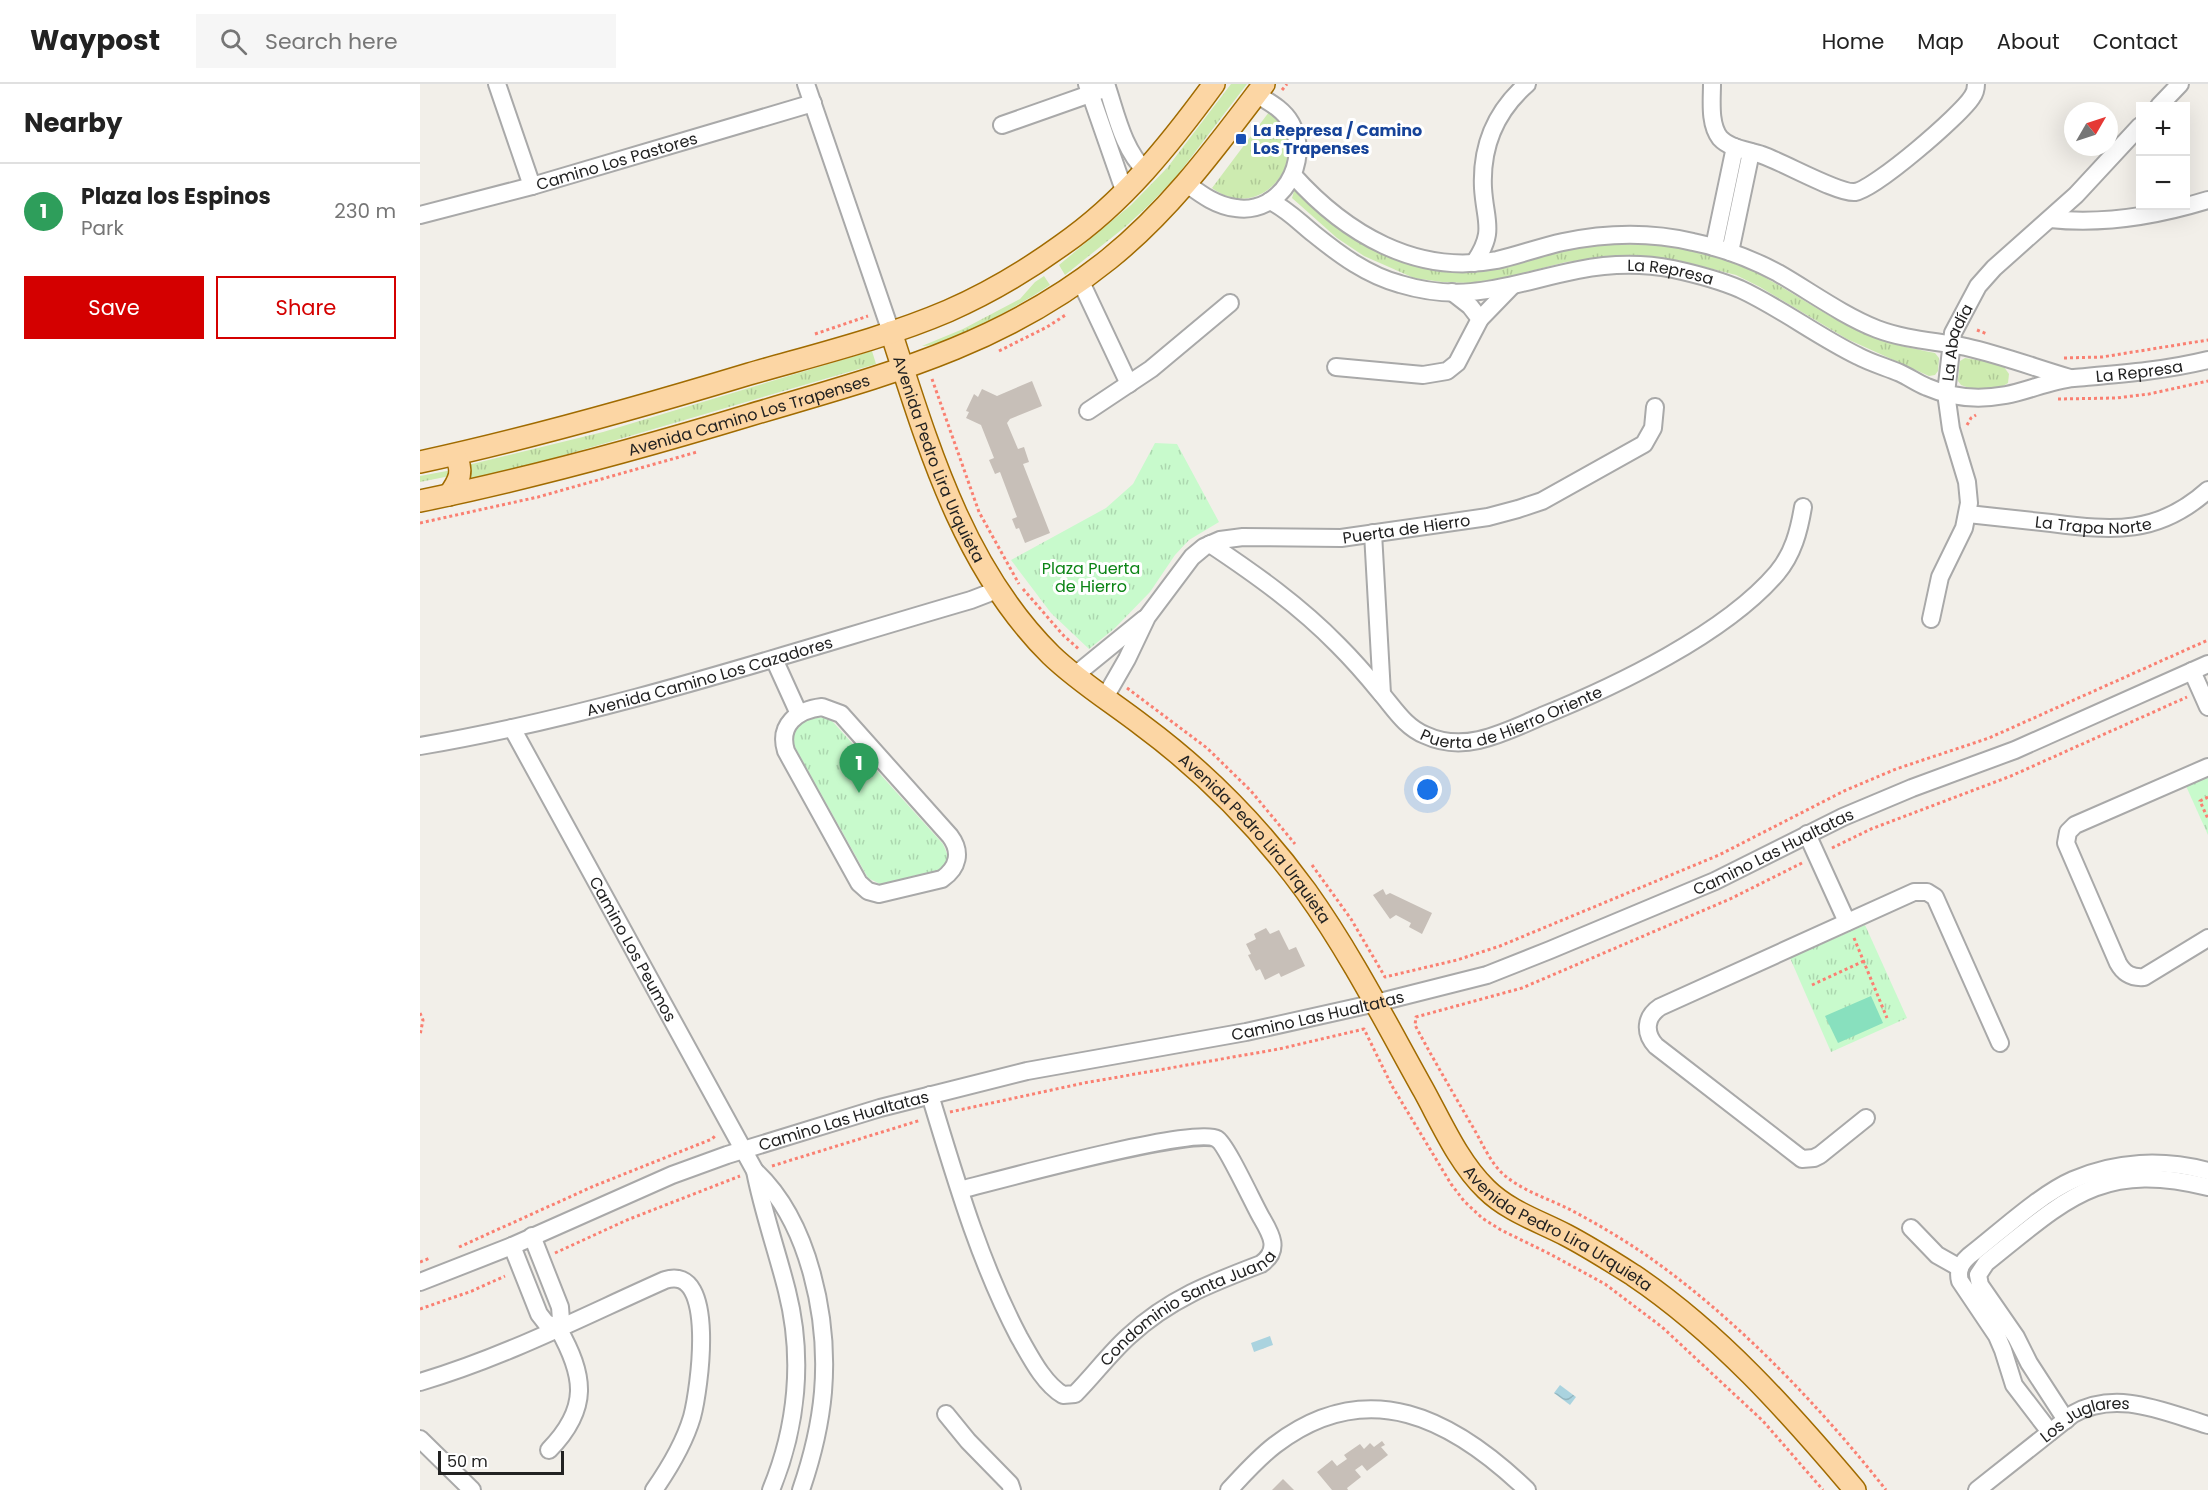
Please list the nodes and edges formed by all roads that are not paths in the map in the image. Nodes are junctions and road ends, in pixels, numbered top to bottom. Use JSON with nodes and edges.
{"nodes":[{"id":1,"x":497,"y":84,"type":"edge"},
{"id":2,"x":806,"y":84,"type":"edge"},
{"id":3,"x":1214,"y":84,"type":"edge"},
{"id":4,"x":1527,"y":84,"type":"edge"},
{"id":5,"x":1712,"y":84,"type":"edge"},
{"id":6,"x":1976,"y":84,"type":"edge"},
{"id":7,"x":2180,"y":84,"type":"edge"},
{"id":8,"x":1106,"y":86,"type":"edge"},
{"id":9,"x":1089,"y":89,"type":"edge"},
{"id":10,"x":1260,"y":89,"type":"edge"},
{"id":11,"x":2163,"y":102,"type":"edge"},
{"id":12,"x":813,"y":104,"type":"junction"},
{"id":13,"x":1002,"y":125,"type":"dead end"},
{"id":14,"x":2136,"y":130,"type":"edge"},
{"id":15,"x":1743,"y":149,"type":"junction"},
{"id":16,"x":1146,"y":171,"type":"junction"},
{"id":17,"x":1293,"y":175,"type":"junction"},
{"id":18,"x":1187,"y":184,"type":"junction"},
{"id":19,"x":532,"y":186,"type":"junction"},
{"id":20,"x":1125,"y":193,"type":"junction"},
{"id":21,"x":2208,"y":200,"type":"edge"},
{"id":22,"x":1270,"y":201,"type":"junction"},
{"id":23,"x":420,"y":215,"type":"edge"},
{"id":24,"x":2050,"y":219,"type":"junction"},
{"id":25,"x":1489,"y":228,"type":"junction"},
{"id":26,"x":1722,"y":250,"type":"junction"},
{"id":27,"x":1516,"y":255,"type":"junction"},
{"id":28,"x":1474,"y":263,"type":"junction"},
{"id":29,"x":1080,"y":280,"type":"junction"},
{"id":30,"x":1511,"y":287,"type":"junction"},
{"id":31,"x":1452,"y":292,"type":"junction"},
{"id":32,"x":1230,"y":303,"type":"dead end"},
{"id":33,"x":879,"y":317,"type":"junction"},
{"id":34,"x":1480,"y":319,"type":"junction"},
{"id":35,"x":1950,"y":344,"type":"junction"},
{"id":36,"x":2208,"y":360,"type":"edge"},
{"id":37,"x":1335,"y":367,"type":"dead end"},
{"id":38,"x":903,"y":369,"type":"junction"},
{"id":39,"x":2071,"y":378,"type":"junction"},
{"id":40,"x":1129,"y":384,"type":"junction"},
{"id":41,"x":1946,"y":393,"type":"junction"},
{"id":42,"x":1655,"y":406,"type":"dead end"},
{"id":43,"x":1088,"y":411,"type":"dead end"},
{"id":44,"x":454,"y":455,"type":"junction"},
{"id":45,"x":420,"y":462,"type":"edge"},
{"id":46,"x":2208,"y":490,"type":"edge"},
{"id":47,"x":449,"y":495,"type":"junction"},
{"id":48,"x":420,"y":501,"type":"edge"},
{"id":49,"x":1803,"y":507,"type":"dead end"},
{"id":50,"x":1968,"y":514,"type":"junction"},
{"id":51,"x":1373,"y":533,"type":"junction"},
{"id":52,"x":1210,"y":544,"type":"junction"},
{"id":53,"x":997,"y":590,"type":"junction"},
{"id":54,"x":1147,"y":617,"type":"junction"},
{"id":55,"x":1931,"y":619,"type":"dead end"},
{"id":56,"x":774,"y":659,"type":"junction"},
{"id":57,"x":2208,"y":664,"type":"edge"},
{"id":58,"x":2192,"y":671,"type":"junction"},
{"id":59,"x":1074,"y":676,"type":"junction"},
{"id":60,"x":1382,"y":694,"type":"junction"},
{"id":61,"x":1104,"y":699,"type":"junction"},
{"id":62,"x":2208,"y":707,"type":"edge"},
{"id":63,"x":799,"y":714,"type":"junction"},
{"id":64,"x":512,"y":728,"type":"junction"},
{"id":65,"x":420,"y":746,"type":"edge"},
{"id":66,"x":2208,"y":767,"type":"edge"},
{"id":67,"x":1807,"y":834,"type":"junction"},
{"id":68,"x":1847,"y":922,"type":"junction"},
{"id":69,"x":2208,"y":938,"type":"edge"},
{"id":70,"x":1376,"y":1003,"type":"junction"},
{"id":71,"x":2000,"y":1043,"type":"dead end"},
{"id":72,"x":930,"y":1095,"type":"junction"},
{"id":73,"x":1866,"y":1118,"type":"dead end"},
{"id":74,"x":744,"y":1150,"type":"junction"},
{"id":75,"x":755,"y":1171,"type":"junction"},
{"id":76,"x":2208,"y":1171,"type":"edge"},
{"id":77,"x":2208,"y":1187,"type":"edge"},
{"id":78,"x":960,"y":1190,"type":"junction"},
{"id":79,"x":1911,"y":1228,"type":"dead end"},
{"id":80,"x":532,"y":1236,"type":"junction"},
{"id":81,"x":512,"y":1246,"type":"junction"},
{"id":82,"x":1960,"y":1268,"type":"junction"},
{"id":83,"x":420,"y":1282,"type":"edge"},
{"id":84,"x":558,"y":1328,"type":"junction"},
{"id":85,"x":420,"y":1382,"type":"edge"},
{"id":86,"x":946,"y":1414,"type":"dead end"},
{"id":87,"x":2066,"y":1420,"type":"junction"},
{"id":88,"x":2208,"y":1425,"type":"edge"},
{"id":89,"x":2050,"y":1432,"type":"junction"},
{"id":90,"x":420,"y":1439,"type":"edge"},
{"id":91,"x":549,"y":1450,"type":"dead end"},
{"id":92,"x":472,"y":1490,"type":"edge"},
{"id":93,"x":654,"y":1490,"type":"edge"},
{"id":94,"x":771,"y":1490,"type":"edge"},
{"id":95,"x":801,"y":1490,"type":"edge"},
{"id":96,"x":1012,"y":1490,"type":"edge"},
{"id":97,"x":1229,"y":1490,"type":"edge"},
{"id":98,"x":1527,"y":1490,"type":"edge"},
{"id":99,"x":1855,"y":1490,"type":"edge"},
{"id":100,"x":1977,"y":1490,"type":"edge"}],
"edges":[{"from":1,"to":19,"type":"street"},
{"from":2,"to":12,"type":"street","name":"Avenida Pedro Lira Urquieta"},
{"from":3,"to":16,"type":"main road"},
{"from":4,"to":25,"type":"street"},
{"from":5,"to":15,"type":"street"},
{"from":6,"to":15,"type":"street"},
{"from":7,"to":11,"type":"street"},
{"from":8,"to":9,"type":"street"},
{"from":8,"to":16,"type":"street"},
{"from":9,"to":13,"type":"street"},
{"from":9,"to":20,"type":"street"},
{"from":10,"to":17,"type":"street"},
{"from":10,"to":18,"type":"main road","name":"Avenida Camino Los Trapenses"},
{"from":12,"to":19,"type":"street","name":"Camino Los Pastores"},
{"from":12,"to":33,"type":"street","name":"Avenida Pedro Lira Urquieta"},
{"from":14,"to":24,"type":"street","name":"La Abadía"},
{"from":15,"to":26,"type":"street"},
{"from":16,"to":20,"type":"main road"},
{"from":17,"to":22,"type":"street"},
{"from":17,"to":28,"type":"street","name":"La Represa"},
{"from":18,"to":22,"type":"street"},
{"from":18,"to":29,"type":"main road","name":"Avenida Camino Los Trapenses"},
{"from":19,"to":23,"type":"street","name":"Camino Los Pastores"},
{"from":20,"to":33,"type":"main road"},
{"from":21,"to":24,"type":"street"},
{"from":22,"to":31,"type":"street","name":"La Represa"},
{"from":24,"to":35,"type":"street","name":"La Abadía"},
{"from":25,"to":27,"type":"street"},
{"from":25,"to":28,"type":"street"},
{"from":26,"to":27,"type":"street","name":"La Represa"},
{"from":26,"to":35,"type":"street","name":"La Represa"},
{"from":27,"to":28,"type":"street","name":"La Represa"},
{"from":29,"to":38,"type":"main road","name":"Avenida Camino Los Trapenses"},
{"from":29,"to":40,"type":"street"},
{"from":30,"to":31,"type":"street","name":"La Represa"},
{"from":30,"to":34,"type":"street"},
{"from":30,"to":41,"type":"street","name":"La Represa"},
{"from":31,"to":34,"type":"street"},
{"from":32,"to":40,"type":"street"},
{"from":33,"to":38,"type":"main road","name":"Avenida Pedro Lira Urquieta"},
{"from":33,"to":44,"type":"main road"},
{"from":34,"to":37,"type":"street"},
{"from":35,"to":39,"type":"street","name":"La Represa"},
{"from":35,"to":41,"type":"street","name":"La Abadía"},
{"from":36,"to":39,"type":"street","name":"La Represa"},
{"from":38,"to":47,"type":"main road","name":"Avenida Camino Los Trapenses"},
{"from":38,"to":53,"type":"main road","name":"Avenida Pedro Lira Urquieta"},
{"from":39,"to":41,"type":"street","name":"La Represa"},
{"from":40,"to":43,"type":"street"},
{"from":41,"to":50,"type":"street","name":"La Abadía"},
{"from":42,"to":51,"type":"street","name":"Puerta de Hierro"},
{"from":44,"to":45,"type":"main road"},
{"from":44,"to":47,"type":"main road"},
{"from":46,"to":50,"type":"street","name":"La Trapa Norte"},
{"from":47,"to":48,"type":"main road","name":"Avenida Camino Los Trapenses"},
{"from":49,"to":60,"type":"street","name":"Puerta de Hierro Oriente"},
{"from":50,"to":55,"type":"street","name":"La Abadía"},
{"from":51,"to":52,"type":"street","name":"Puerta de Hierro"},
{"from":51,"to":60,"type":"street"},
{"from":52,"to":54,"type":"street","name":"Puerta de Hierro"},
{"from":52,"to":60,"type":"street","name":"Puerta de Hierro Oriente"},
{"from":53,"to":56,"type":"street","name":"Avenida Camino Los Cazadores"},
{"from":53,"to":59,"type":"main road","name":"Avenida Pedro Lira Urquieta"},
{"from":54,"to":59,"type":"street","name":"Puerta de Hierro"},
{"from":54,"to":61,"type":"street","name":"Puerta de Hierro"},
{"from":56,"to":63,"type":"street"},
{"from":56,"to":64,"type":"street","name":"Avenida Camino Los Cazadores"},
{"from":57,"to":58,"type":"street","name":"Camino Las Hualtatas"},
{"from":58,"to":62,"type":"street"},
{"from":58,"to":67,"type":"street","name":"Camino Las Hualtatas"},
{"from":59,"to":61,"type":"main road","name":"Avenida Pedro Lira Urquieta"},
{"from":61,"to":70,"type":"main road","name":"Avenida Pedro Lira Urquieta"},
{"from":63,"to":63,"type":"street"},
{"from":64,"to":65,"type":"street","name":"Avenida Camino Los Cazadores"},
{"from":64,"to":74,"type":"street","name":"Camino Los Peumos"},
{"from":66,"to":69,"type":"street"},
{"from":67,"to":68,"type":"street"},
{"from":67,"to":70,"type":"street","name":"Camino Las Hualtatas"},
{"from":68,"to":71,"type":"street"},
{"from":68,"to":73,"type":"street"},
{"from":70,"to":72,"type":"street","name":"Camino Las Hualtatas"},
{"from":70,"to":99,"type":"main road","name":"Avenida Pedro Lira Urquieta"},
{"from":72,"to":74,"type":"street","name":"Camino Las Hualtatas"},
{"from":72,"to":78,"type":"street","name":"Condominio Santa Juana"},
{"from":74,"to":75,"type":"street","name":"Camino Los Peumos"},
{"from":74,"to":80,"type":"street","name":"Camino Las Hualtatas"},
{"from":75,"to":94,"type":"street","name":"Camino Los Peumos"},
{"from":75,"to":95,"type":"street","name":"Camino Los Peumos"},
{"from":76,"to":82,"type":"street"},
{"from":77,"to":87,"type":"street"},
{"from":78,"to":78,"type":"street","name":"Condominio Santa Juana"},
{"from":79,"to":82,"type":"street"},
{"from":80,"to":81,"type":"street","name":"Camino Las Hualtatas"},
{"from":80,"to":84,"type":"street"},
{"from":81,"to":83,"type":"street","name":"Camino Las Hualtatas"},
{"from":81,"to":84,"type":"street"},
{"from":82,"to":89,"type":"street"},
{"from":84,"to":85,"type":"street"},
{"from":84,"to":91,"type":"street"},
{"from":84,"to":93,"type":"street"},
{"from":86,"to":96,"type":"street"},
{"from":87,"to":88,"type":"street","name":"Los Juglares"},
{"from":87,"to":89,"type":"street","name":"Los Juglares"},
{"from":89,"to":100,"type":"street","name":"Los Juglares"},
{"from":90,"to":92,"type":"street"},
{"from":97,"to":98,"type":"street"}]}
